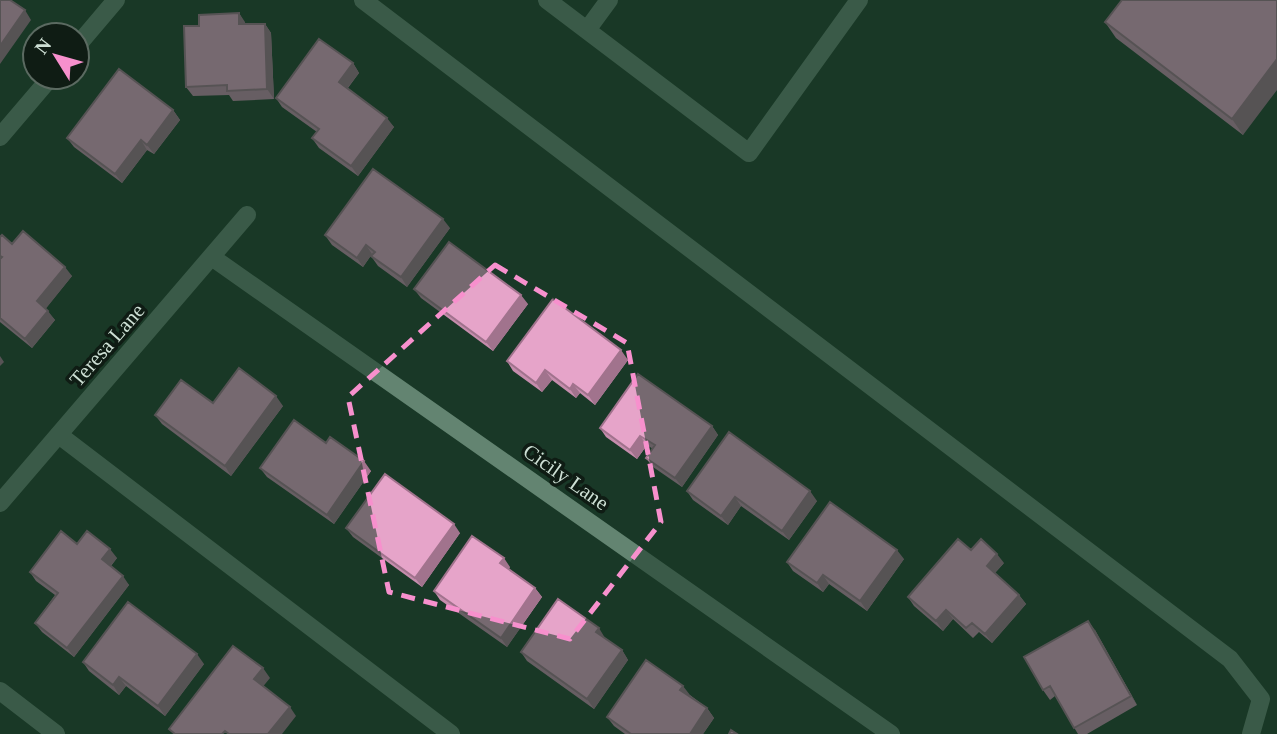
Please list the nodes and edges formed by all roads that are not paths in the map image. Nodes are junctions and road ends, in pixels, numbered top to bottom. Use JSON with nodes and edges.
{"nodes":[{"id":1,"x":116,"y":0,"type":"edge"},
{"id":2,"x":363,"y":0,"type":"edge"},
{"id":3,"x":547,"y":0,"type":"edge"},
{"id":4,"x":609,"y":0,"type":"edge"},
{"id":5,"x":859,"y":0,"type":"edge"},
{"id":6,"x":91,"y":29,"type":"edge"},
{"id":7,"x":587,"y":30,"type":"junction"},
{"id":8,"x":39,"y":91,"type":"edge"},
{"id":9,"x":0,"y":137,"type":"edge"},
{"id":10,"x":247,"y":215,"type":"dead end"},
{"id":11,"x":213,"y":258,"type":"junction"},
{"id":12,"x":59,"y":435,"type":"junction"},
{"id":13,"x":0,"y":503,"type":"edge"},
{"id":14,"x":0,"y":691,"type":"edge"},
{"id":15,"x":56,"y":734,"type":"edge"},
{"id":16,"x":451,"y":734,"type":"edge"},
{"id":17,"x":891,"y":734,"type":"edge"},
{"id":18,"x":1251,"y":734,"type":"edge"}],
"edges":[{"from":1,"to":6,"type":"street"},
{"from":2,"to":18,"type":"street"},
{"from":3,"to":7,"type":"street"},
{"from":4,"to":7,"type":"street"},
{"from":5,"to":7,"type":"street"},
{"from":8,"to":9,"type":"street"},
{"from":10,"to":11,"type":"street","name":"Teresa Lane"},
{"from":11,"to":12,"type":"street","name":"Teresa Lane"},
{"from":11,"to":17,"type":"street","name":"Cicily Lane"},
{"from":12,"to":13,"type":"street","name":"Teresa Lane"},
{"from":12,"to":16,"type":"street"},
{"from":14,"to":15,"type":"street"}]}
